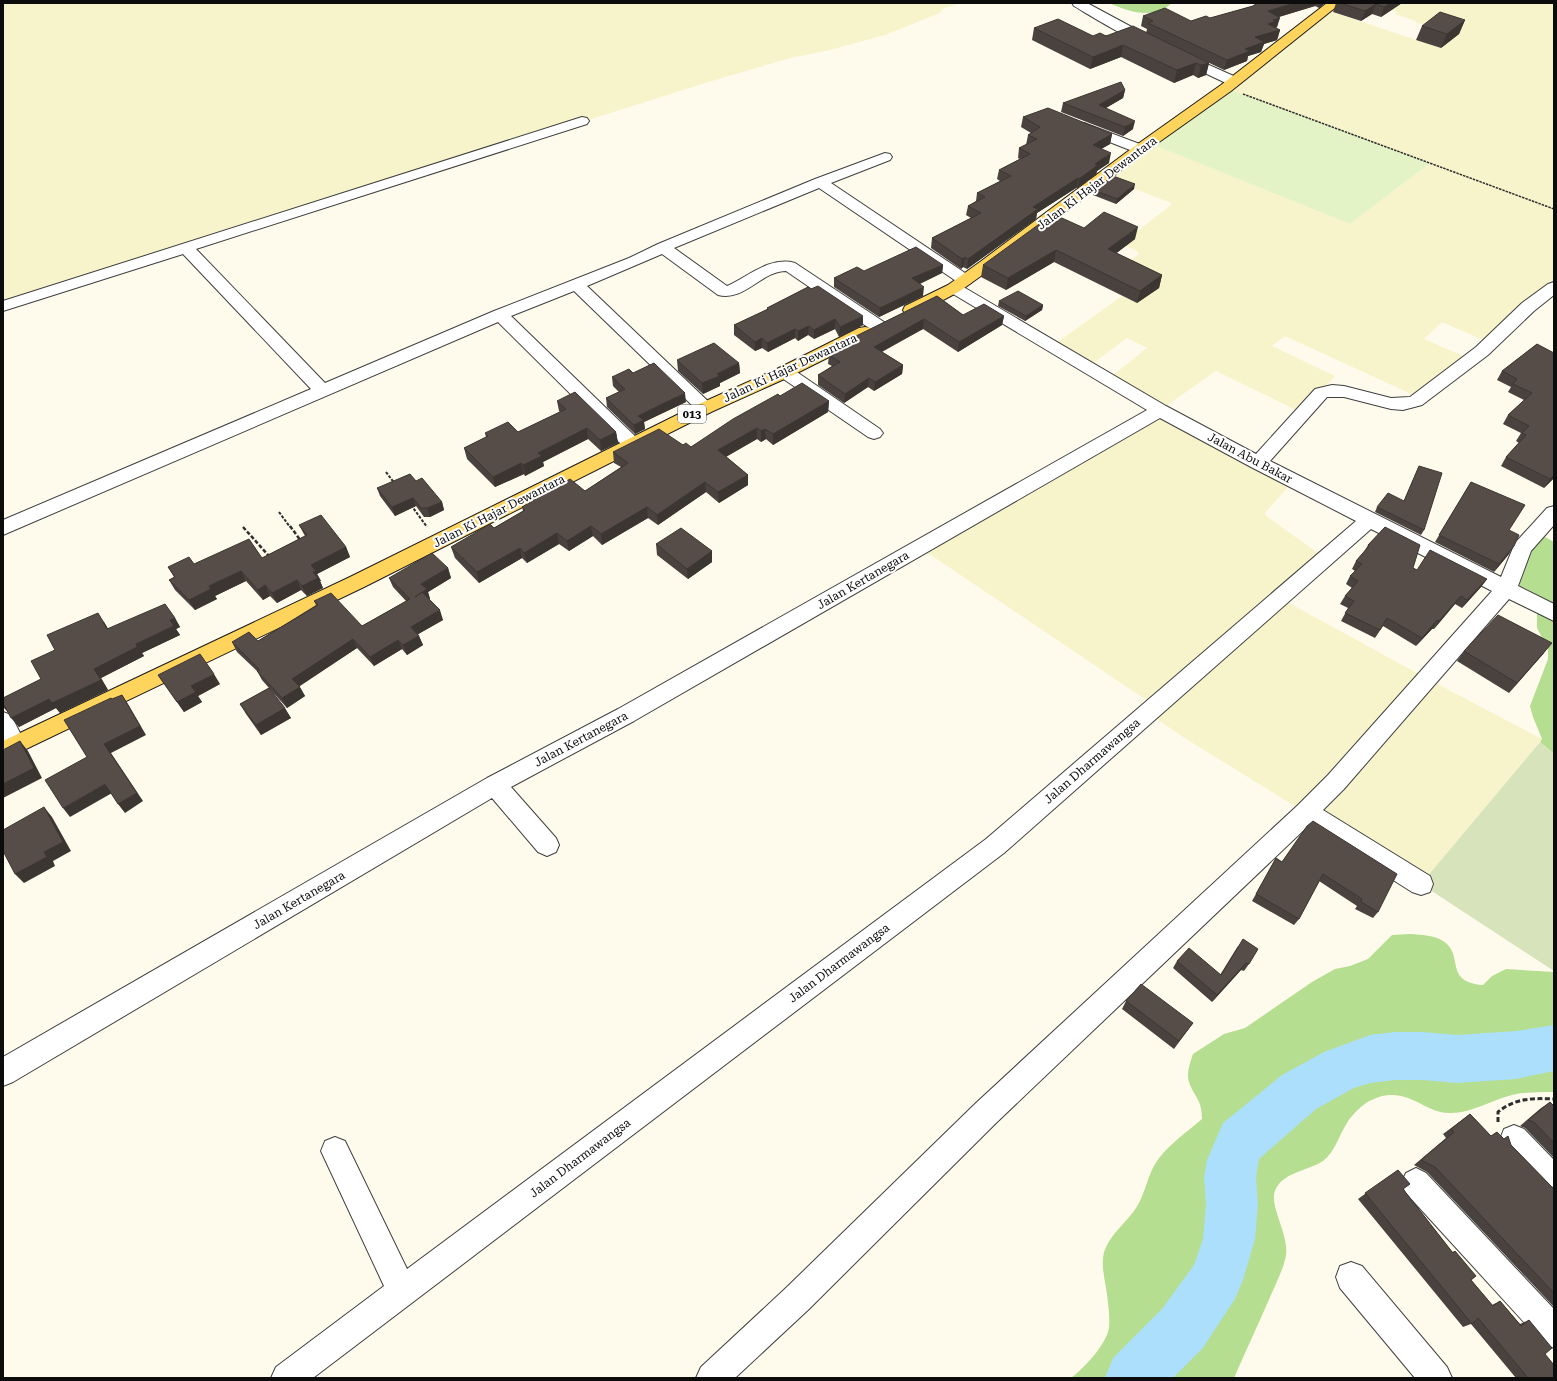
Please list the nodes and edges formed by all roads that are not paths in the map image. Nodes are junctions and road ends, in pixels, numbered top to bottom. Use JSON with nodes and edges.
{"nodes":[{"id":1,"x":1078,"y":3,"type":"edge"},
{"id":2,"x":1335,"y":3,"type":"edge"},
{"id":3,"x":1229,"y":84,"type":"junction"},
{"id":4,"x":582,"y":121,"type":"dead end"},
{"id":5,"x":1075,"y":123,"type":"edge"},
{"id":6,"x":1140,"y":149,"type":"junction"},
{"id":7,"x":886,"y":157,"type":"dead end"},
{"id":8,"x":820,"y":182,"type":"junction"},
{"id":9,"x":664,"y":247,"type":"junction"},
{"id":10,"x":186,"y":248,"type":"junction"},
{"id":11,"x":577,"y":284,"type":"junction"},
{"id":12,"x":960,"y":284,"type":"junction"},
{"id":13,"x":1554,"y":287,"type":"edge"},
{"id":14,"x":3,"y":306,"type":"edge"},
{"id":15,"x":500,"y":315,"type":"junction"},
{"id":16,"x":889,"y":320,"type":"junction"},
{"id":17,"x":785,"y":372,"type":"junction"},
{"id":18,"x":323,"y":391,"type":"junction"},
{"id":19,"x":705,"y":408,"type":"junction"},
{"id":20,"x":1160,"y":410,"type":"junction"},
{"id":21,"x":874,"y":433,"type":"dead end"},
{"id":22,"x":632,"y":444,"type":"junction"},
{"id":23,"x":1258,"y":463,"type":"junction"},
{"id":24,"x":1554,"y":513,"type":"edge"},
{"id":25,"x":1369,"y":520,"type":"junction"},
{"id":26,"x":3,"y":528,"type":"edge"},
{"id":27,"x":1506,"y":589,"type":"junction"},
{"id":28,"x":1554,"y":613,"type":"edge"},
{"id":29,"x":3,"y":721,"type":"edge"},
{"id":30,"x":9,"y":748,"type":"edge"},
{"id":31,"x":495,"y":785,"type":"junction"},
{"id":32,"x":1306,"y":812,"type":"junction"},
{"id":33,"x":547,"y":845,"type":"dead end"},
{"id":34,"x":1421,"y":884,"type":"dead end"},
{"id":35,"x":3,"y":1072,"type":"edge"},
{"id":36,"x":1514,"y":1139,"type":"road end"},
{"id":37,"x":335,"y":1151,"type":"dead end"},
{"id":38,"x":1554,"y":1181,"type":"edge"},
{"id":39,"x":1416,"y":1183,"type":"dead end"},
{"id":40,"x":1351,"y":1277,"type":"dead end"},
{"id":41,"x":402,"y":1291,"type":"junction"},
{"id":42,"x":1554,"y":1332,"type":"edge"},
{"id":43,"x":287,"y":1378,"type":"edge"},
{"id":44,"x":712,"y":1378,"type":"edge"},
{"id":45,"x":1436,"y":1378,"type":"edge"}],
"edges":[{"from":1,"to":3,"type":"street"},
{"from":2,"to":3,"type":"main road","name":"Jalan Ki Hajar Dewantara","number":"013"},
{"from":3,"to":6,"type":"main road","name":"Jalan Ki Hajar Dewantara","number":"013"},
{"from":4,"to":10,"type":"street"},
{"from":5,"to":6,"type":"street"},
{"from":6,"to":12,"type":"main road","name":"Jalan Ki Hajar Dewantara","number":"013"},
{"from":7,"to":8,"type":"street"},
{"from":8,"to":9,"type":"street"},
{"from":8,"to":12,"type":"street","name":"Jalan Abu Bakar"},
{"from":9,"to":11,"type":"street"},
{"from":9,"to":16,"type":"street"},
{"from":10,"to":14,"type":"street"},
{"from":10,"to":18,"type":"street"},
{"from":11,"to":15,"type":"street"},
{"from":11,"to":19,"type":"street"},
{"from":12,"to":16,"type":"main road","name":"Jalan Ki Hajar Dewantara","number":"013"},
{"from":12,"to":20,"type":"street","name":"Jalan Abu Bakar"},
{"from":13,"to":23,"type":"street"},
{"from":15,"to":18,"type":"street"},
{"from":15,"to":22,"type":"street"},
{"from":16,"to":17,"type":"main road","name":"Jalan Ki Hajar Dewantara","number":"013"},
{"from":17,"to":19,"type":"main road","name":"Jalan Ki Hajar Dewantara","number":"013"},
{"from":17,"to":21,"type":"street"},
{"from":18,"to":26,"type":"street"},
{"from":19,"to":22,"type":"main road","name":"Jalan Ki Hajar Dewantara","number":"013"},
{"from":20,"to":23,"type":"street","name":"Jalan Abu Bakar"},
{"from":20,"to":31,"type":"street","name":"Jalan Kertanegara"},
{"from":22,"to":30,"type":"main road","name":"Jalan Ki Hajar Dewantara","number":"013"},
{"from":23,"to":25,"type":"street","name":"Jalan Abu Bakar"},
{"from":24,"to":27,"type":"street"},
{"from":25,"to":27,"type":"street","name":"Jalan Abu Bakar"},
{"from":25,"to":41,"type":"street","name":"Jalan Dharmawangsa"},
{"from":27,"to":28,"type":"street","name":"Jalan Abu Bakar"},
{"from":27,"to":32,"type":"street"},
{"from":29,"to":30,"type":"street"},
{"from":31,"to":33,"type":"street"},
{"from":31,"to":35,"type":"street","name":"Jalan Kertanegara"},
{"from":32,"to":34,"type":"street"},
{"from":32,"to":44,"type":"street"},
{"from":36,"to":38,"type":"street"},
{"from":37,"to":41,"type":"street"},
{"from":39,"to":42,"type":"street"},
{"from":40,"to":45,"type":"street"},
{"from":41,"to":43,"type":"street","name":"Jalan Dharmawangsa"}]}
